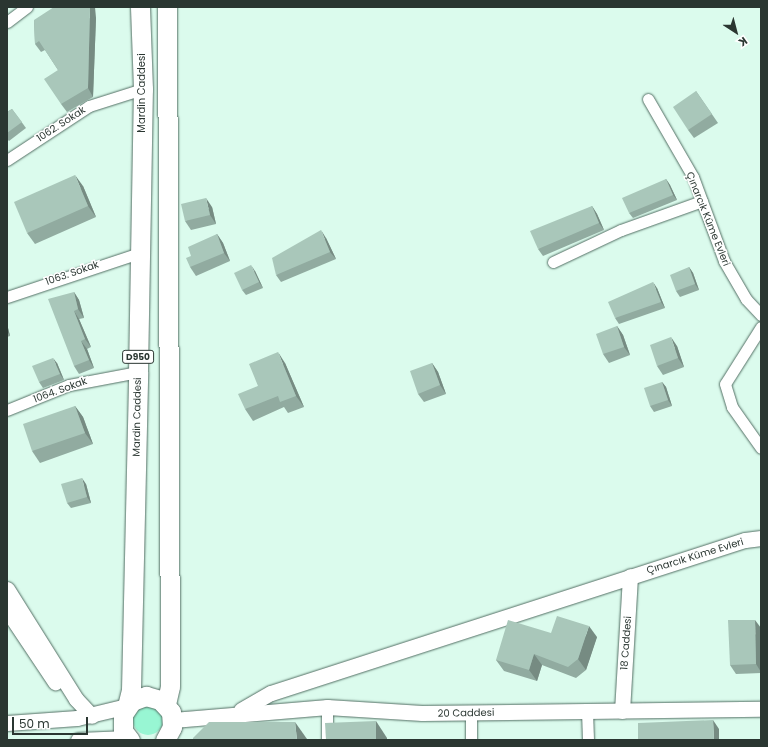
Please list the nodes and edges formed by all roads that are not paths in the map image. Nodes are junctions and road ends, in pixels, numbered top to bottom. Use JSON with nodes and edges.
{"nodes":[{"id":1,"x":27,"y":7,"type":"edge"},
{"id":2,"x":140,"y":7,"type":"edge"},
{"id":3,"x":167,"y":7,"type":"edge"},
{"id":4,"x":7,"y":22,"type":"edge"},
{"id":5,"x":143,"y":89,"type":"junction"},
{"id":6,"x":648,"y":99,"type":"dead end"},
{"id":7,"x":7,"y":160,"type":"edge"},
{"id":8,"x":702,"y":201,"type":"junction"},
{"id":9,"x":139,"y":252,"type":"junction"},
{"id":10,"x":553,"y":262,"type":"dead end"},
{"id":11,"x":7,"y":297,"type":"edge"},
{"id":12,"x":761,"y":315,"type":"edge"},
{"id":13,"x":761,"y":327,"type":"edge"},
{"id":14,"x":138,"y":372,"type":"junction"},
{"id":15,"x":7,"y":409,"type":"edge"},
{"id":16,"x":761,"y":448,"type":"edge"},
{"id":17,"x":761,"y":538,"type":"edge"},
{"id":18,"x":630,"y":576,"type":"junction"},
{"id":19,"x":7,"y":589,"type":"edge"},
{"id":20,"x":7,"y":610,"type":"edge"},
{"id":21,"x":127,"y":706,"type":"junction"},
{"id":22,"x":327,"y":707,"type":"junction"},
{"id":23,"x":761,"y":709,"type":"edge"},
{"id":24,"x":587,"y":711,"type":"junction"},
{"id":25,"x":622,"y":711,"type":"junction"},
{"id":26,"x":237,"y":712,"type":"junction"},
{"id":27,"x":471,"y":712,"type":"junction"},
{"id":28,"x":85,"y":717,"type":"junction"},
{"id":29,"x":7,"y":723,"type":"edge"},
{"id":30,"x":169,"y":728,"type":"edge"},
{"id":31,"x":129,"y":739,"type":"edge"},
{"id":32,"x":78,"y":740,"type":"edge"},
{"id":33,"x":327,"y":740,"type":"edge"},
{"id":34,"x":471,"y":740,"type":"edge"},
{"id":35,"x":588,"y":740,"type":"edge"}],
"edges":[{"from":1,"to":4,"type":"street"},
{"from":2,"to":5,"type":"highway","name":"Mardin Caddesi","number":"D950"},
{"from":3,"to":30,"type":"highway","number":"D950"},
{"from":5,"to":7,"type":"street","name":"1062. Sokak"},
{"from":5,"to":9,"type":"highway","name":"Mardin Caddesi","number":"D950"},
{"from":6,"to":8,"type":"street","name":"Çınarcık Küme Evleri"},
{"from":8,"to":10,"type":"street"},
{"from":8,"to":12,"type":"street","name":"Çınarcık Küme Evleri"},
{"from":9,"to":11,"type":"street","name":"1063. Sokak"},
{"from":9,"to":14,"type":"highway","name":"Mardin Caddesi","number":"D950"},
{"from":13,"to":16,"type":"street"},
{"from":14,"to":15,"type":"street","name":"1064. Sokak"},
{"from":14,"to":21,"type":"highway","name":"Mardin Caddesi","number":"D950"},
{"from":17,"to":18,"type":"street","name":"Çınarcık Küme Evleri"},
{"from":18,"to":25,"type":"street","name":"18 Caddesi"},
{"from":18,"to":26,"type":"street","name":"Çınarcık Küme Evleri"},
{"from":19,"to":28,"type":"street"},
{"from":20,"to":28,"type":"street"},
{"from":21,"to":28,"type":"street"},
{"from":21,"to":30,"type":"highway"},
{"from":21,"to":31,"type":"highway","name":"Mardin Caddesi"},
{"from":22,"to":26,"type":"street","name":"20 Caddesi"},
{"from":22,"to":27,"type":"street","name":"20 Caddesi"},
{"from":22,"to":33,"type":"street"},
{"from":23,"to":25,"type":"street","name":"20 Caddesi"},
{"from":24,"to":25,"type":"street","name":"20 Caddesi"},
{"from":24,"to":27,"type":"street","name":"20 Caddesi"},
{"from":24,"to":35,"type":"street"},
{"from":26,"to":30,"type":"street","name":"20 Caddesi"},
{"from":27,"to":34,"type":"street"},
{"from":28,"to":29,"type":"street"},
{"from":31,"to":32,"type":"street"}]}
